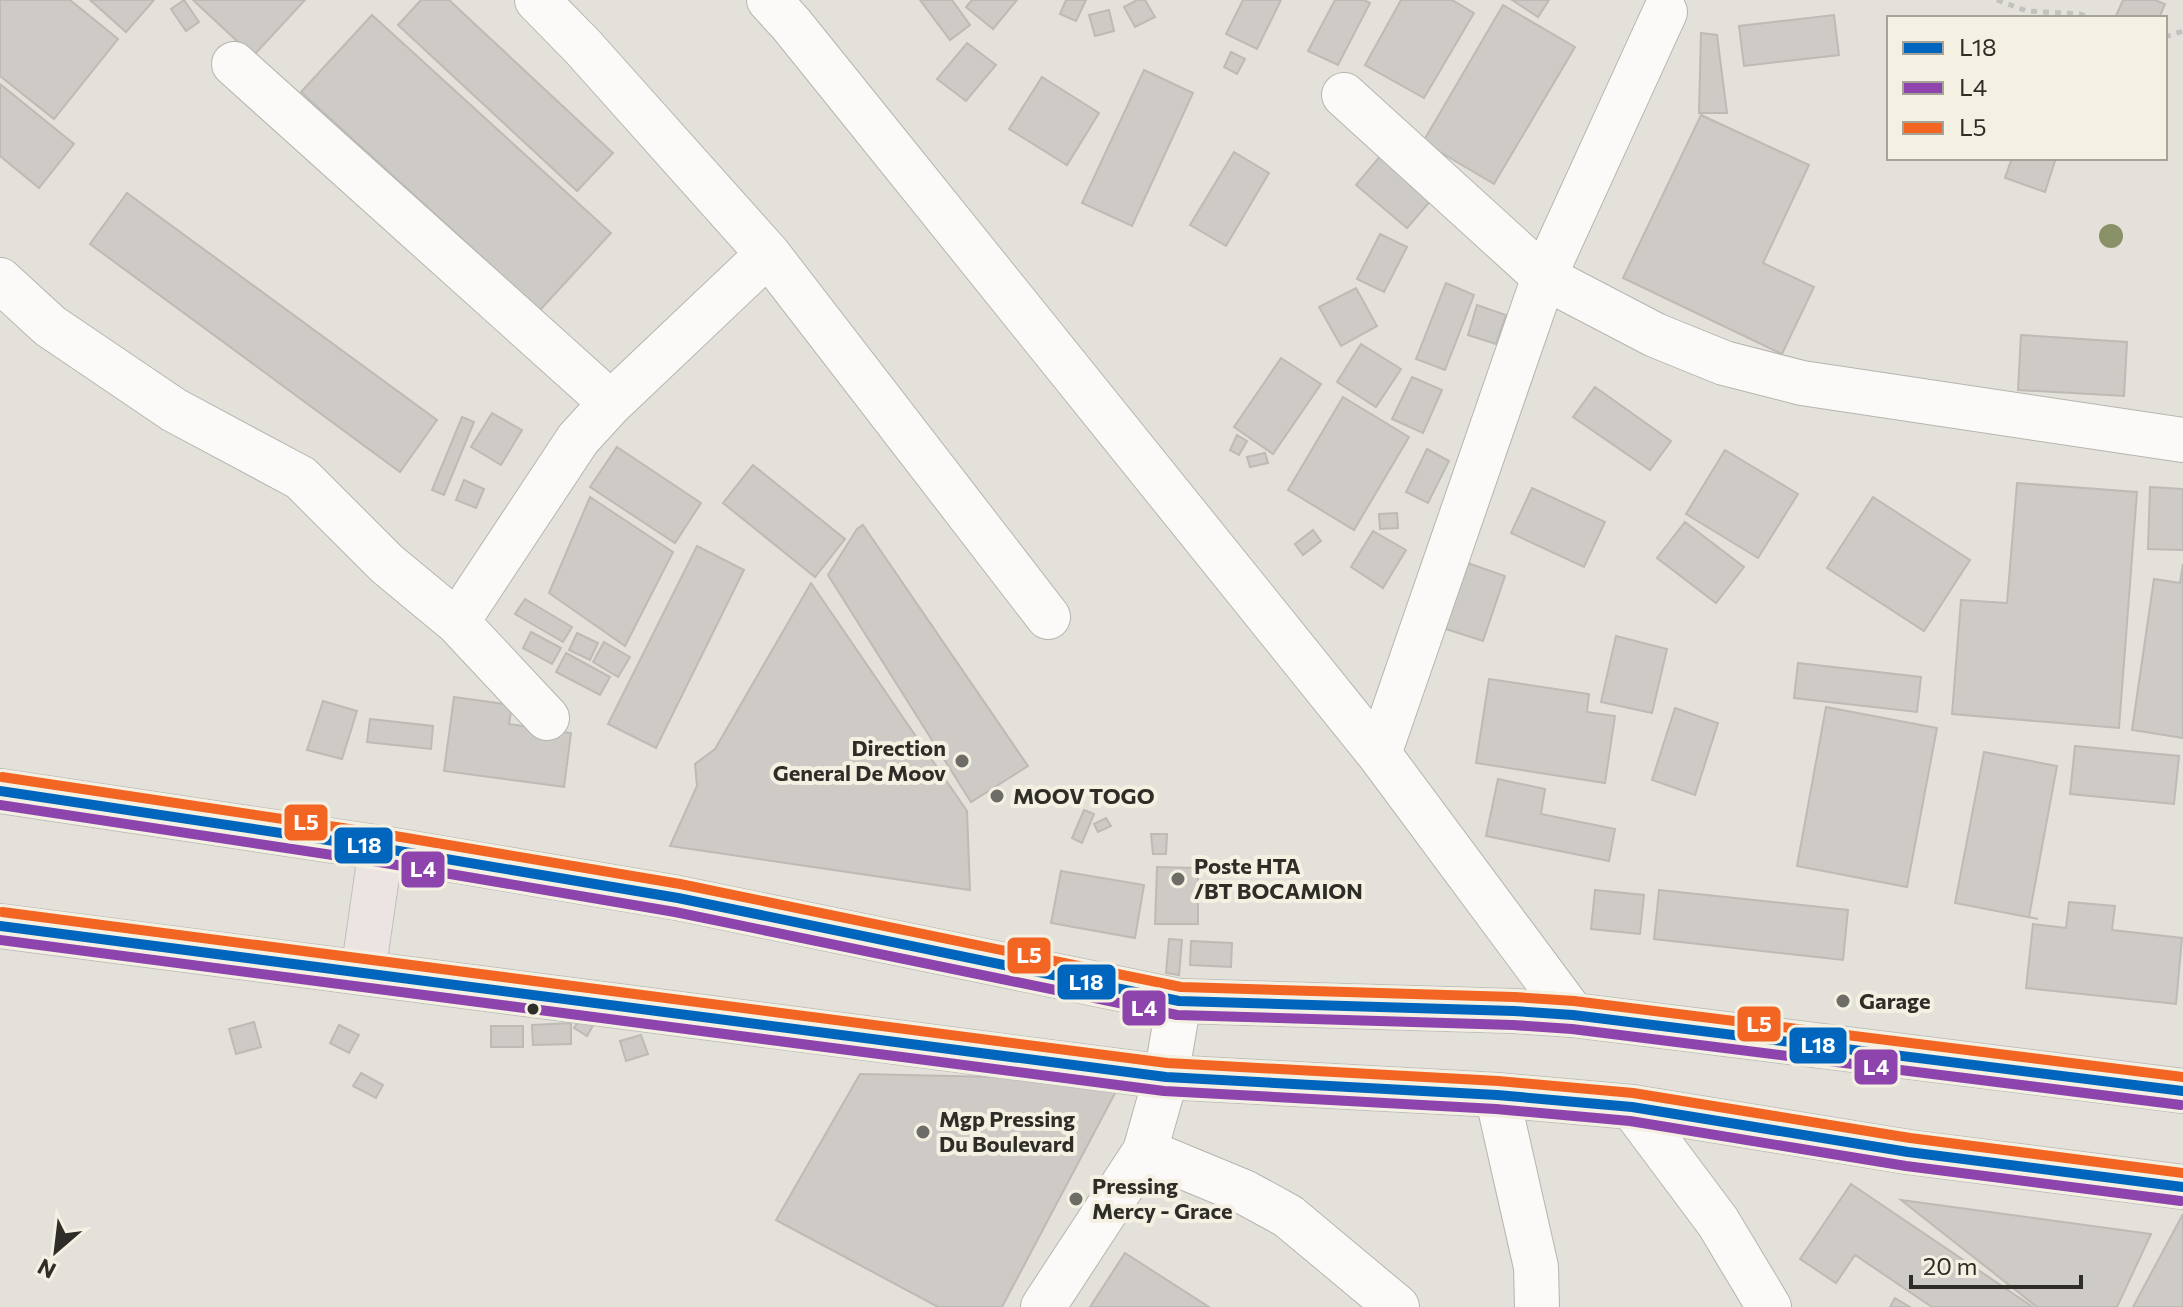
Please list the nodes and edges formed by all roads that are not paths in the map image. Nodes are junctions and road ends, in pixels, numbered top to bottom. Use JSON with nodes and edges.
{"nodes":[{"id":1,"x":537,"y":0,"type":"edge"},
{"id":2,"x":786,"y":8,"type":"edge"},
{"id":3,"x":1665,"y":12,"type":"dead end"},
{"id":4,"x":234,"y":64,"type":"dead end"},
{"id":5,"x":1344,"y":95,"type":"dead end"},
{"id":6,"x":768,"y":254,"type":"junction"},
{"id":7,"x":1544,"y":277,"type":"junction"},
{"id":8,"x":0,"y":280,"type":"edge"},
{"id":9,"x":611,"y":403,"type":"junction"},
{"id":10,"x":2183,"y":440,"type":"edge"},
{"id":11,"x":1048,"y":617,"type":"dead end"},
{"id":12,"x":457,"y":622,"type":"junction"},
{"id":13,"x":547,"y":718,"type":"dead end"},
{"id":14,"x":1379,"y":754,"type":"junction"},
{"id":15,"x":0,"y":791,"type":"edge"},
{"id":16,"x":381,"y":848,"type":"junction"},
{"id":17,"x":0,"y":926,"type":"edge"},
{"id":18,"x":363,"y":973,"type":"junction"},
{"id":19,"x":1179,"y":1001,"type":"junction"},
{"id":20,"x":1573,"y":1015,"type":"junction"},
{"id":21,"x":1166,"y":1077,"type":"junction"},
{"id":22,"x":2183,"y":1091,"type":"edge"},
{"id":23,"x":1497,"y":1095,"type":"junction"},
{"id":24,"x":1632,"y":1107,"type":"junction"},
{"id":25,"x":1145,"y":1151,"type":"junction"},
{"id":26,"x":2183,"y":1187,"type":"edge"},
{"id":27,"x":1767,"y":1306,"type":"edge"},
{"id":28,"x":1043,"y":1307,"type":"edge"},
{"id":29,"x":1397,"y":1307,"type":"edge"},
{"id":30,"x":1537,"y":1307,"type":"edge"}],
"edges":[{"from":1,"to":6,"type":"street"},
{"from":2,"to":14,"type":"street"},
{"from":3,"to":7,"type":"street"},
{"from":4,"to":9,"type":"street"},
{"from":5,"to":7,"type":"street"},
{"from":6,"to":9,"type":"street"},
{"from":6,"to":11,"type":"street"},
{"from":7,"to":10,"type":"street"},
{"from":7,"to":14,"type":"street"},
{"from":8,"to":12,"type":"street"},
{"from":9,"to":12,"type":"street"},
{"from":12,"to":13,"type":"street"},
{"from":14,"to":20,"type":"street"},
{"from":15,"to":16,"type":"main road"},
{"from":16,"to":18,"type":"main road"},
{"from":16,"to":19,"type":"main road"},
{"from":17,"to":18,"type":"main road"},
{"from":18,"to":21,"type":"main road"},
{"from":19,"to":20,"type":"main road"},
{"from":19,"to":21,"type":"street"},
{"from":20,"to":22,"type":"main road"},
{"from":21,"to":23,"type":"main road"},
{"from":21,"to":25,"type":"street"},
{"from":23,"to":24,"type":"main road"},
{"from":23,"to":30,"type":"street"},
{"from":24,"to":26,"type":"main road"},
{"from":24,"to":27,"type":"street"},
{"from":25,"to":28,"type":"street"},
{"from":25,"to":29,"type":"street"}]}
